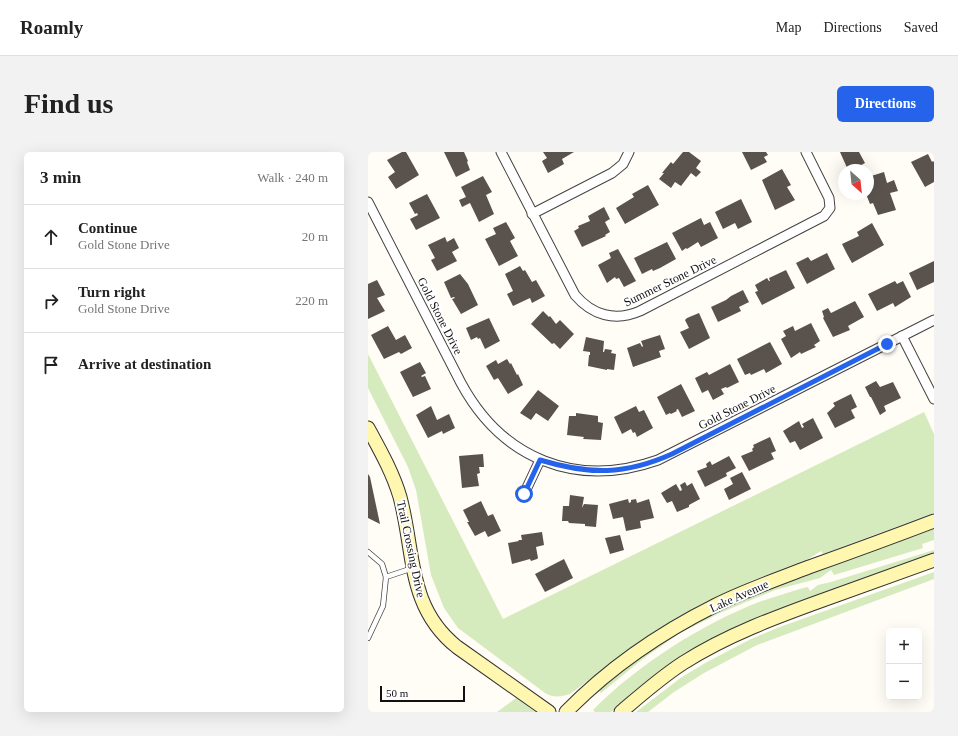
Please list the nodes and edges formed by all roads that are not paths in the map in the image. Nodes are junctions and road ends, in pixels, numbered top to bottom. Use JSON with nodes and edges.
{"nodes":[{"id":1,"x":501,"y":152,"type":"edge"},
{"id":2,"x":629,"y":152,"type":"edge"},
{"id":3,"x":806,"y":152,"type":"edge"},
{"id":4,"x":368,"y":202,"type":"edge"},
{"id":5,"x":532,"y":214,"type":"junction"},
{"id":6,"x":934,"y":320,"type":"edge"},
{"id":7,"x":902,"y":336,"type":"junction"},
{"id":8,"x":934,"y":399,"type":"edge"},
{"id":9,"x":368,"y":428,"type":"edge"},
{"id":10,"x":540,"y":460,"type":"junction"},
{"id":11,"x":524,"y":494,"type":"dead end"},
{"id":12,"x":934,"y":522,"type":"edge"},
{"id":13,"x":368,"y":552,"type":"edge"},
{"id":14,"x":934,"y":560,"type":"edge"},
{"id":15,"x":414,"y":568,"type":"junction"},
{"id":16,"x":386,"y":577,"type":"junction"},
{"id":17,"x":368,"y":638,"type":"edge"},
{"id":18,"x":549,"y":712,"type":"edge"},
{"id":19,"x":566,"y":712,"type":"edge"},
{"id":20,"x":621,"y":712,"type":"edge"}],
"edges":[{"from":1,"to":5,"type":"street","name":"Summer Stone Drive"},
{"from":2,"to":5,"type":"street"},
{"from":3,"to":5,"type":"street","name":"Summer Stone Drive"},
{"from":4,"to":10,"type":"street","name":"Gold Stone Drive"},
{"from":6,"to":7,"type":"street","name":"Gold Stone Drive"},
{"from":7,"to":8,"type":"street"},
{"from":7,"to":10,"type":"street","name":"Gold Stone Drive"},
{"from":9,"to":15,"type":"street","name":"Trail Crossing Drive"},
{"from":10,"to":11,"type":"street"},
{"from":12,"to":19,"type":"street","name":"Lake Avenue"},
{"from":13,"to":16,"type":"lane"},
{"from":14,"to":20,"type":"street"},
{"from":15,"to":16,"type":"lane"},
{"from":15,"to":18,"type":"street","name":"Trail Crossing Drive"},
{"from":16,"to":17,"type":"lane"}]}
